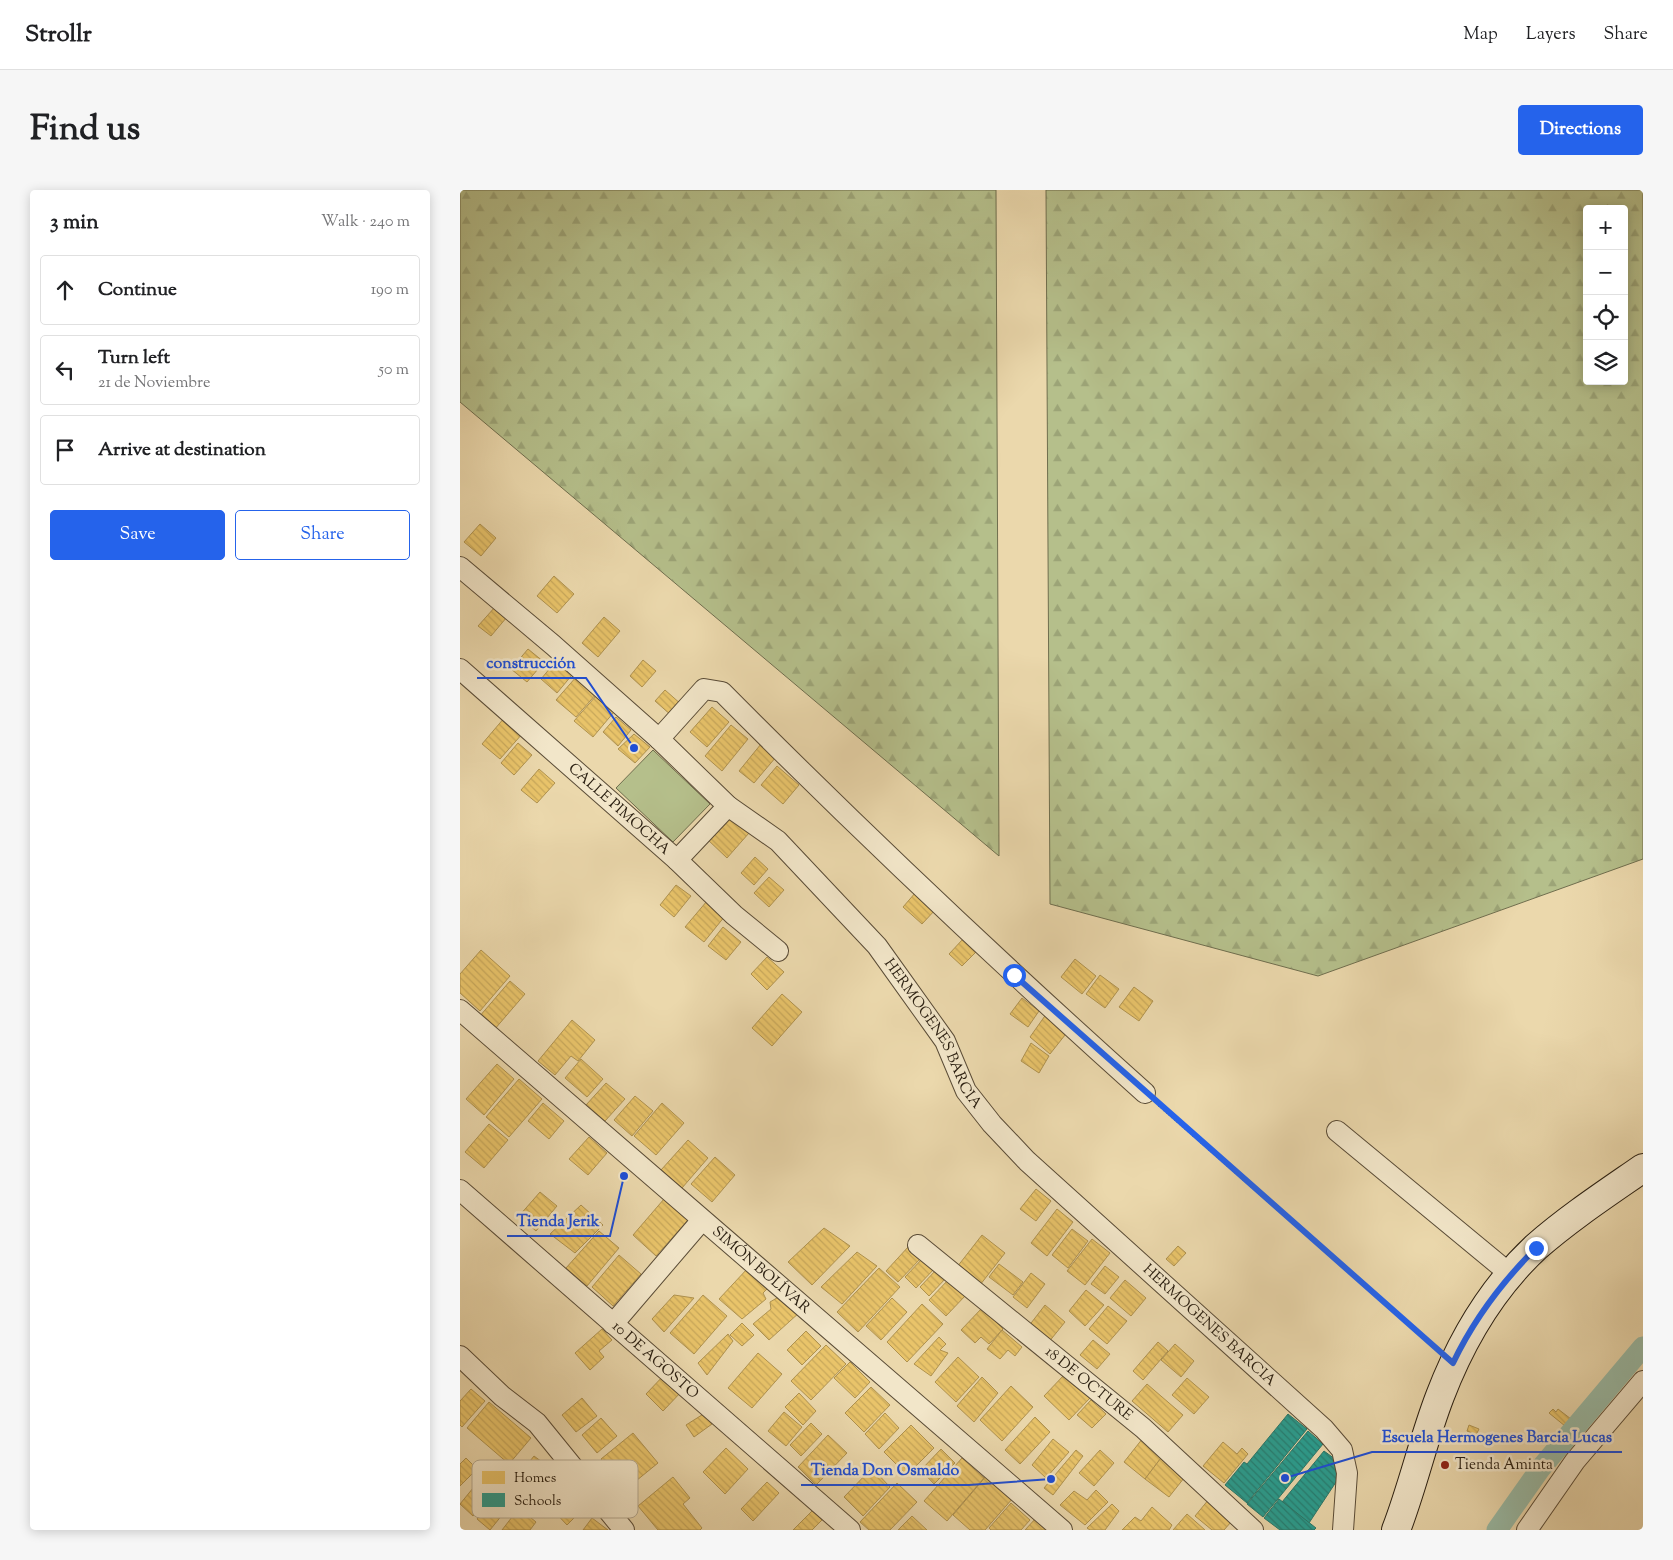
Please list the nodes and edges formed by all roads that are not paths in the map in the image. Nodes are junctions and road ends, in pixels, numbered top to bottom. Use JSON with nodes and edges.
{"nodes":[{"id":1,"x":460,"y":567,"type":"edge"},
{"id":2,"x":460,"y":669,"type":"edge"},
{"id":3,"x":659,"y":739,"type":"junction"},
{"id":4,"x":728,"y":806,"type":"junction"},
{"id":5,"x":677,"y":860,"type":"junction"},
{"id":6,"x":778,"y":951,"type":"dead end"},
{"id":7,"x":460,"y":1010,"type":"edge"},
{"id":8,"x":1145,"y":1093,"type":"road end"},
{"id":9,"x":1337,"y":1131,"type":"dead end"},
{"id":10,"x":1643,"y":1168,"type":"edge"},
{"id":11,"x":460,"y":1190,"type":"edge"},
{"id":12,"x":702,"y":1220,"type":"junction"},
{"id":13,"x":918,"y":1245,"type":"dead end"},
{"id":14,"x":1510,"y":1274,"type":"junction"},
{"id":15,"x":613,"y":1324,"type":"junction"},
{"id":16,"x":460,"y":1356,"type":"edge"},
{"id":17,"x":1643,"y":1381,"type":"edge"},
{"id":18,"x":567,"y":1460,"type":"edge"},
{"id":19,"x":614,"y":1518,"type":"edge"},
{"id":20,"x":624,"y":1530,"type":"edge"},
{"id":21,"x":850,"y":1530,"type":"edge"},
{"id":22,"x":1062,"y":1530,"type":"edge"},
{"id":23,"x":1253,"y":1530,"type":"edge"},
{"id":24,"x":1343,"y":1530,"type":"edge"},
{"id":25,"x":1396,"y":1530,"type":"edge"},
{"id":26,"x":1527,"y":1530,"type":"edge"}],
"edges":[{"from":1,"to":3,"type":"street","name":"HERMOGENES BARCIA"},
{"from":2,"to":5,"type":"street","name":"CALLE PIMOCHA"},
{"from":3,"to":4,"type":"street","name":"HERMOGENES BARCIA"},
{"from":3,"to":8,"type":"street"},
{"from":4,"to":5,"type":"street"},
{"from":4,"to":24,"type":"street","name":"HERMOGENES BARCIA"},
{"from":5,"to":6,"type":"street","name":"CALLE PIMOCHA"},
{"from":7,"to":12,"type":"street","name":"SIMÓN BOLÍVAR"},
{"from":9,"to":14,"type":"street"},
{"from":10,"to":14,"type":"street"},
{"from":11,"to":15,"type":"street","name":"10 DE AGOSTO"},
{"from":12,"to":15,"type":"street"},
{"from":12,"to":22,"type":"street","name":"SIMÓN BOLÍVAR"},
{"from":13,"to":23,"type":"street","name":"18 DE OCTURE"},
{"from":14,"to":25,"type":"street"},
{"from":15,"to":21,"type":"street","name":"10 DE AGOSTO"},
{"from":16,"to":18,"type":"street"},
{"from":17,"to":26,"type":"street"},
{"from":19,"to":20,"type":"street"}]}
